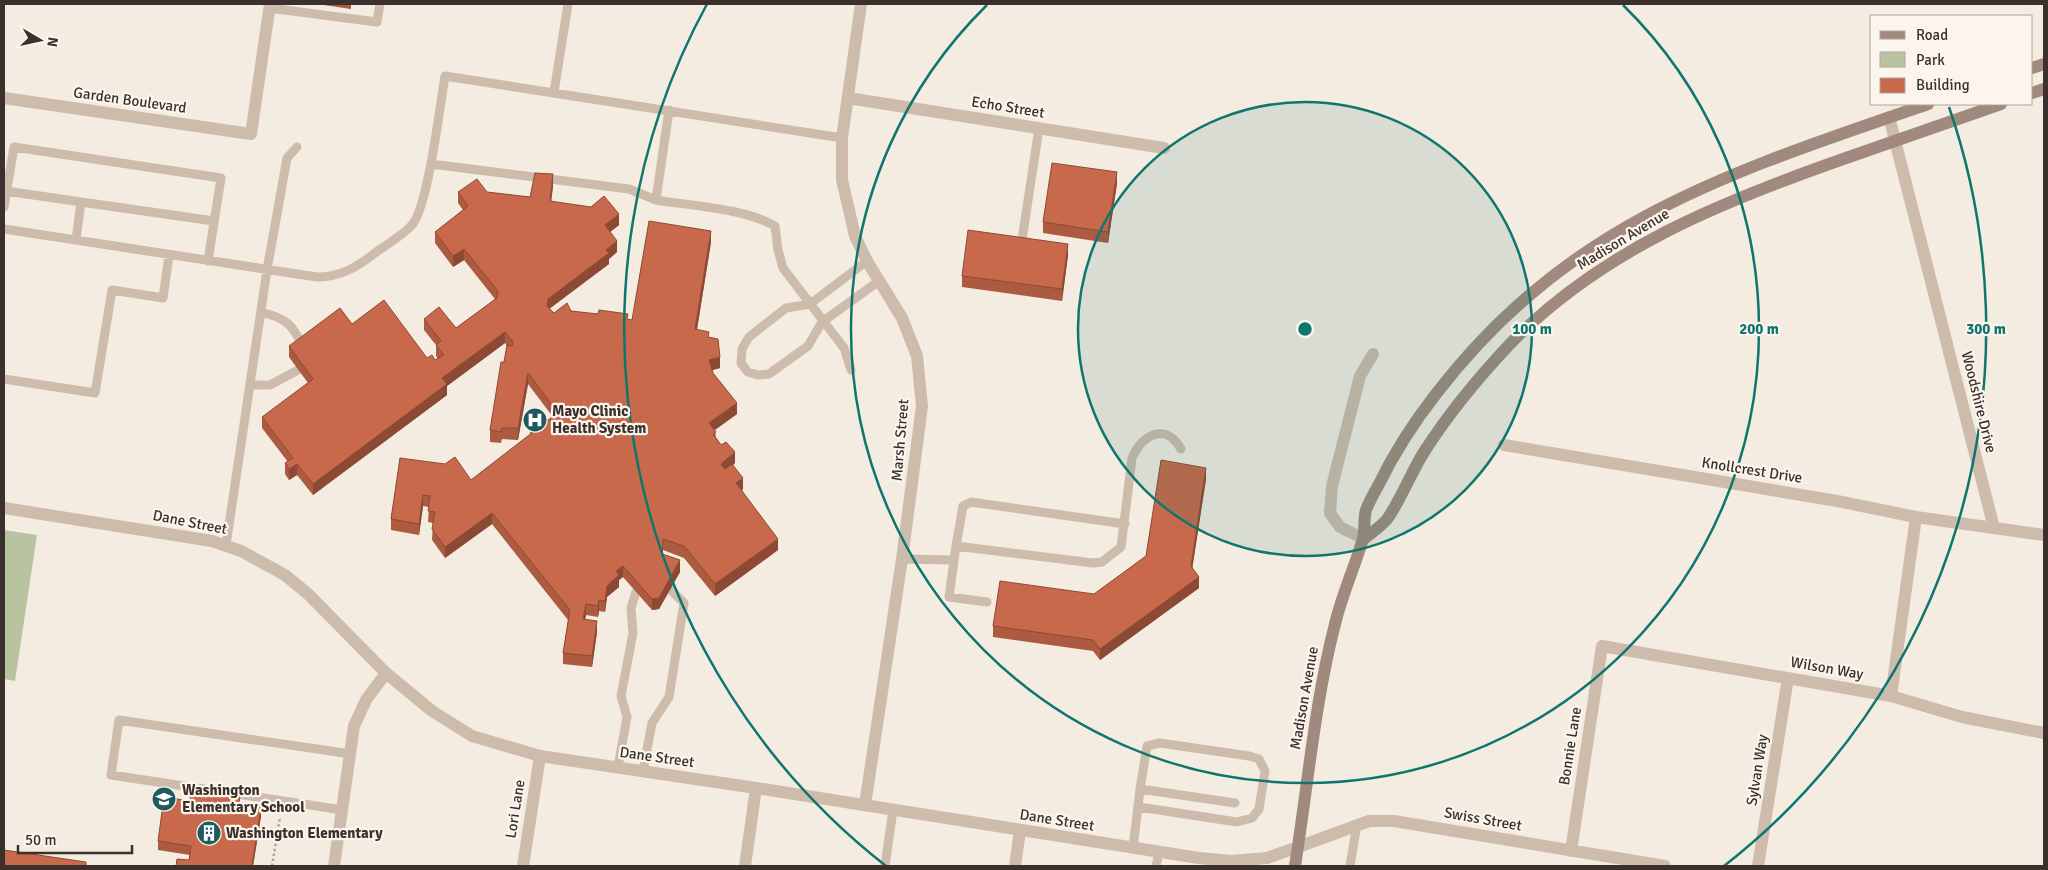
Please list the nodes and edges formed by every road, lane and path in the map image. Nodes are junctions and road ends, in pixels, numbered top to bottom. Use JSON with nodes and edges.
{"nodes":[{"id":1,"x":380,"y":4,"type":"edge"},
{"id":2,"x":568,"y":4,"type":"edge"},
{"id":3,"x":861,"y":4,"type":"edge"},
{"id":4,"x":270,"y":6,"type":"edge"},
{"id":5,"x":554,"y":92,"type":"junction"},
{"id":6,"x":4,"y":98,"type":"edge"},
{"id":7,"x":848,"y":98,"type":"junction"},
{"id":8,"x":1925,"y":105,"type":"edge"},
{"id":9,"x":1998,"y":105,"type":"edge"},
{"id":10,"x":669,"y":110,"type":"junction"},
{"id":11,"x":1889,"y":117,"type":"junction"},
{"id":12,"x":1039,"y":128,"type":"junction"},
{"id":13,"x":842,"y":138,"type":"junction"},
{"id":14,"x":1896,"y":140,"type":"junction"},
{"id":15,"x":297,"y":147,"type":"dead end"},
{"id":16,"x":1164,"y":148,"type":"dead end"},
{"id":17,"x":431,"y":164,"type":"junction"},
{"id":18,"x":6,"y":191,"type":"junction"},
{"id":19,"x":656,"y":200,"type":"junction"},
{"id":20,"x":81,"y":202,"type":"junction"},
{"id":21,"x":4,"y":207,"type":"edge"},
{"id":22,"x":214,"y":221,"type":"junction"},
{"id":23,"x":4,"y":229,"type":"edge"},
{"id":24,"x":76,"y":240,"type":"junction"},
{"id":25,"x":1022,"y":240,"type":"edge"},
{"id":26,"x":169,"y":255,"type":"junction"},
{"id":27,"x":208,"y":260,"type":"junction"},
{"id":28,"x":867,"y":261,"type":"junction"},
{"id":29,"x":267,"y":270,"type":"junction"},
{"id":30,"x":878,"y":281,"type":"junction"},
{"id":31,"x":810,"y":304,"type":"junction"},
{"id":32,"x":261,"y":312,"type":"junction"},
{"id":33,"x":824,"y":320,"type":"junction"},
{"id":34,"x":303,"y":347,"type":"edge"},
{"id":35,"x":1373,"y":354,"type":"dead end"},
{"id":36,"x":298,"y":370,"type":"edge"},
{"id":37,"x":852,"y":370,"type":"dead end"},
{"id":38,"x":4,"y":379,"type":"edge"},
{"id":39,"x":250,"y":385,"type":"junction"},
{"id":40,"x":1504,"y":445,"type":"dead end"},
{"id":41,"x":1182,"y":449,"type":"dead end"},
{"id":42,"x":4,"y":508,"type":"edge"},
{"id":43,"x":1916,"y":518,"type":"junction"},
{"id":44,"x":1125,"y":524,"type":"junction"},
{"id":45,"x":1994,"y":528,"type":"junction"},
{"id":46,"x":2044,"y":535,"type":"edge"},
{"id":47,"x":1364,"y":539,"type":"junction"},
{"id":48,"x":226,"y":545,"type":"junction"},
{"id":49,"x":956,"y":546,"type":"junction"},
{"id":50,"x":902,"y":559,"type":"junction"},
{"id":51,"x":954,"y":560,"type":"junction"},
{"id":52,"x":670,"y":590,"type":"edge"},
{"id":53,"x":636,"y":592,"type":"edge"},
{"id":54,"x":987,"y":602,"type":"dead end"},
{"id":55,"x":1602,"y":646,"type":"joint"},
{"id":56,"x":386,"y":674,"type":"junction"},
{"id":57,"x":1788,"y":678,"type":"junction"},
{"id":58,"x":1890,"y":696,"type":"junction"},
{"id":59,"x":2044,"y":733,"type":"edge"},
{"id":60,"x":351,"y":754,"type":"junction"},
{"id":61,"x":540,"y":756,"type":"junction"},
{"id":62,"x":618,"y":767,"type":"junction"},
{"id":63,"x":643,"y":771,"type":"junction"},
{"id":64,"x":756,"y":788,"type":"junction"},
{"id":65,"x":1140,"y":789,"type":"junction"},
{"id":66,"x":1235,"y":803,"type":"dead end"},
{"id":67,"x":865,"y":805,"type":"junction"},
{"id":68,"x":1139,"y":807,"type":"junction"},
{"id":69,"x":343,"y":810,"type":"junction"},
{"id":70,"x":893,"y":810,"type":"junction"},
{"id":71,"x":280,"y":817,"type":"dead end"},
{"id":72,"x":1357,"y":824,"type":"junction"},
{"id":73,"x":1020,"y":831,"type":"junction"},
{"id":74,"x":1298,"y":846,"type":"junction"},
{"id":75,"x":1133,"y":848,"type":"junction"},
{"id":76,"x":1571,"y":851,"type":"junction"},
{"id":77,"x":1158,"y":852,"type":"junction"},
{"id":78,"x":1188,"y":861,"type":"edge"},
{"id":79,"x":272,"y":866,"type":"edge"},
{"id":80,"x":334,"y":866,"type":"edge"},
{"id":81,"x":523,"y":866,"type":"edge"},
{"id":82,"x":745,"y":866,"type":"edge"},
{"id":83,"x":884,"y":866,"type":"edge"},
{"id":84,"x":1015,"y":866,"type":"edge"},
{"id":85,"x":1156,"y":866,"type":"edge"},
{"id":86,"x":1295,"y":866,"type":"edge"},
{"id":87,"x":1350,"y":866,"type":"edge"},
{"id":88,"x":1665,"y":866,"type":"edge"},
{"id":89,"x":1758,"y":866,"type":"edge"}],
"edges":[{"from":1,"to":4,"type":"lane"},
{"from":2,"to":5,"type":"lane"},
{"from":3,"to":7,"type":"street","name":"Marsh Street"},
{"from":4,"to":6,"type":"street","name":"Garden Boulevard"},
{"from":5,"to":10,"type":"lane"},
{"from":5,"to":17,"type":"lane"},
{"from":7,"to":12,"type":"street","name":"Echo Street"},
{"from":7,"to":13,"type":"street","name":"Marsh Street"},
{"from":8,"to":11,"type":"main road","name":"Madison Avenue"},
{"from":9,"to":14,"type":"main road","name":"Madison Avenue"},
{"from":10,"to":13,"type":"lane"},
{"from":10,"to":19,"type":"lane"},
{"from":11,"to":14,"type":"street","name":"Woodshire Drive"},
{"from":11,"to":47,"type":"main road","name":"Madison Avenue"},
{"from":12,"to":16,"type":"street","name":"Echo Street"},
{"from":12,"to":25,"type":"lane"},
{"from":13,"to":28,"type":"street","name":"Marsh Street"},
{"from":14,"to":45,"type":"street","name":"Woodshire Drive"},
{"from":14,"to":47,"type":"main road","name":"Madison Avenue"},
{"from":15,"to":29,"type":"lane"},
{"from":17,"to":19,"type":"lane"},
{"from":17,"to":29,"type":"lane"},
{"from":18,"to":20,"type":"lane"},
{"from":18,"to":21,"type":"lane"},
{"from":18,"to":22,"type":"lane"},
{"from":19,"to":31,"type":"lane"},
{"from":20,"to":22,"type":"lane"},
{"from":20,"to":24,"type":"lane"},
{"from":22,"to":27,"type":"lane"},
{"from":23,"to":24,"type":"lane"},
{"from":24,"to":26,"type":"lane"},
{"from":26,"to":27,"type":"lane"},
{"from":26,"to":38,"type":"lane"},
{"from":27,"to":29,"type":"lane"},
{"from":28,"to":30,"type":"street","name":"Marsh Street"},
{"from":28,"to":31,"type":"lane"},
{"from":29,"to":32,"type":"lane"},
{"from":30,"to":33,"type":"lane"},
{"from":30,"to":50,"type":"street","name":"Marsh Street"},
{"from":31,"to":33,"type":"lane"},
{"from":31,"to":33,"type":"lane"},
{"from":32,"to":34,"type":"lane"},
{"from":32,"to":39,"type":"lane"},
{"from":33,"to":37,"type":"lane"},
{"from":35,"to":47,"type":"street"},
{"from":36,"to":39,"type":"lane"},
{"from":39,"to":48,"type":"lane"},
{"from":40,"to":43,"type":"street","name":"Knollcrest Drive"},
{"from":41,"to":44,"type":"lane"},
{"from":42,"to":48,"type":"street","name":"Dane Street"},
{"from":43,"to":45,"type":"street","name":"Knollcrest Drive"},
{"from":43,"to":58,"type":"street"},
{"from":44,"to":49,"type":"lane"},
{"from":44,"to":49,"type":"lane"},
{"from":45,"to":46,"type":"street"},
{"from":47,"to":74,"type":"main road","name":"Madison Avenue"},
{"from":48,"to":56,"type":"street","name":"Dane Street"},
{"from":49,"to":51,"type":"lane"},
{"from":50,"to":51,"type":"lane"},
{"from":50,"to":67,"type":"street","name":"Marsh Street"},
{"from":51,"to":54,"type":"lane"},
{"from":52,"to":63,"type":"lane"},
{"from":53,"to":62,"type":"lane"},
{"from":55,"to":57,"type":"street","name":"Wilson Way"},
{"from":55,"to":76,"type":"street","name":"Bonnie Lane"},
{"from":56,"to":60,"type":"street"},
{"from":56,"to":61,"type":"street","name":"Dane Street"},
{"from":57,"to":58,"type":"street","name":"Wilson Way"},
{"from":57,"to":89,"type":"street","name":"Sylvan Way"},
{"from":58,"to":59,"type":"street","name":"Wilson Way"},
{"from":60,"to":69,"type":"street"},
{"from":60,"to":69,"type":"lane"},
{"from":61,"to":62,"type":"street","name":"Dane Street"},
{"from":61,"to":81,"type":"street","name":"Lori Lane"},
{"from":62,"to":63,"type":"street","name":"Dane Street"},
{"from":63,"to":64,"type":"street","name":"Dane Street"},
{"from":64,"to":67,"type":"street","name":"Dane Street"},
{"from":64,"to":82,"type":"street"},
{"from":65,"to":66,"type":"lane"},
{"from":65,"to":68,"type":"lane"},
{"from":65,"to":68,"type":"lane"},
{"from":67,"to":70,"type":"street","name":"Dane Street"},
{"from":68,"to":75,"type":"lane"},
{"from":69,"to":80,"type":"street"},
{"from":70,"to":73,"type":"street","name":"Dane Street"},
{"from":70,"to":83,"type":"lane"},
{"from":71,"to":79,"type":"path"},
{"from":72,"to":74,"type":"street","name":"Swiss Street"},
{"from":72,"to":76,"type":"street","name":"Swiss Street"},
{"from":72,"to":87,"type":"lane"},
{"from":73,"to":75,"type":"street","name":"Dane Street"},
{"from":73,"to":84,"type":"street"},
{"from":74,"to":78,"type":"street","name":"Dane Street"},
{"from":74,"to":86,"type":"main road","name":"Madison Avenue"},
{"from":75,"to":77,"type":"street","name":"Dane Street"},
{"from":76,"to":88,"type":"street","name":"Swiss Street"},
{"from":77,"to":78,"type":"street","name":"Dane Street"},
{"from":77,"to":85,"type":"lane"}]}
